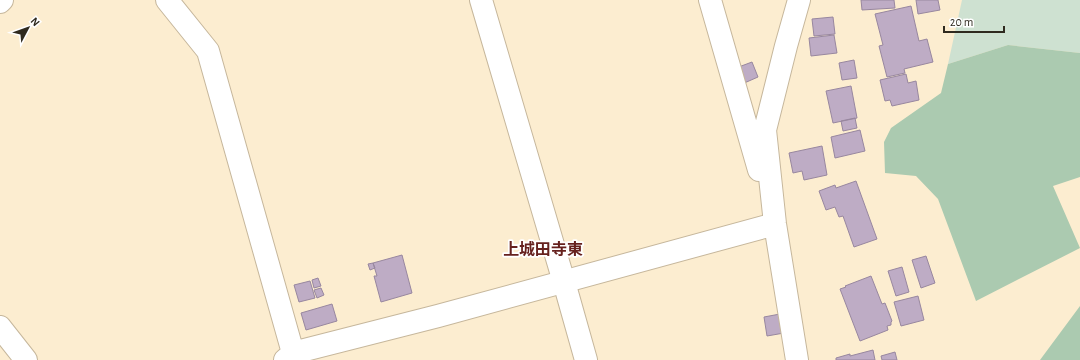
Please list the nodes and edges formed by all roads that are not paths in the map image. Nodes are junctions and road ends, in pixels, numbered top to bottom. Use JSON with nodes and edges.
{"nodes":[{"id":1,"x":2,"y":0,"type":"edge"},
{"id":2,"x":168,"y":0,"type":"edge"},
{"id":3,"x":481,"y":0,"type":"edge"},
{"id":4,"x":710,"y":0,"type":"edge"},
{"id":5,"x":799,"y":0,"type":"edge"},
{"id":6,"x":0,"y":2,"type":"edge"},
{"id":7,"x":775,"y":224,"type":"junction"},
{"id":8,"x":564,"y":282,"type":"junction"},
{"id":9,"x":0,"y":327,"type":"edge"},
{"id":10,"x":291,"y":358,"type":"edge"},
{"id":11,"x":26,"y":360,"type":"edge"},
{"id":12,"x":586,"y":360,"type":"edge"},
{"id":13,"x":797,"y":360,"type":"edge"}],
"edges":[{"from":1,"to":6,"type":"street"},
{"from":2,"to":10,"type":"street"},
{"from":3,"to":8,"type":"street"},
{"from":4,"to":7,"type":"street"},
{"from":5,"to":7,"type":"street"},
{"from":7,"to":8,"type":"street"},
{"from":7,"to":13,"type":"street"},
{"from":8,"to":10,"type":"street"},
{"from":8,"to":12,"type":"street"},
{"from":9,"to":11,"type":"street"}]}
